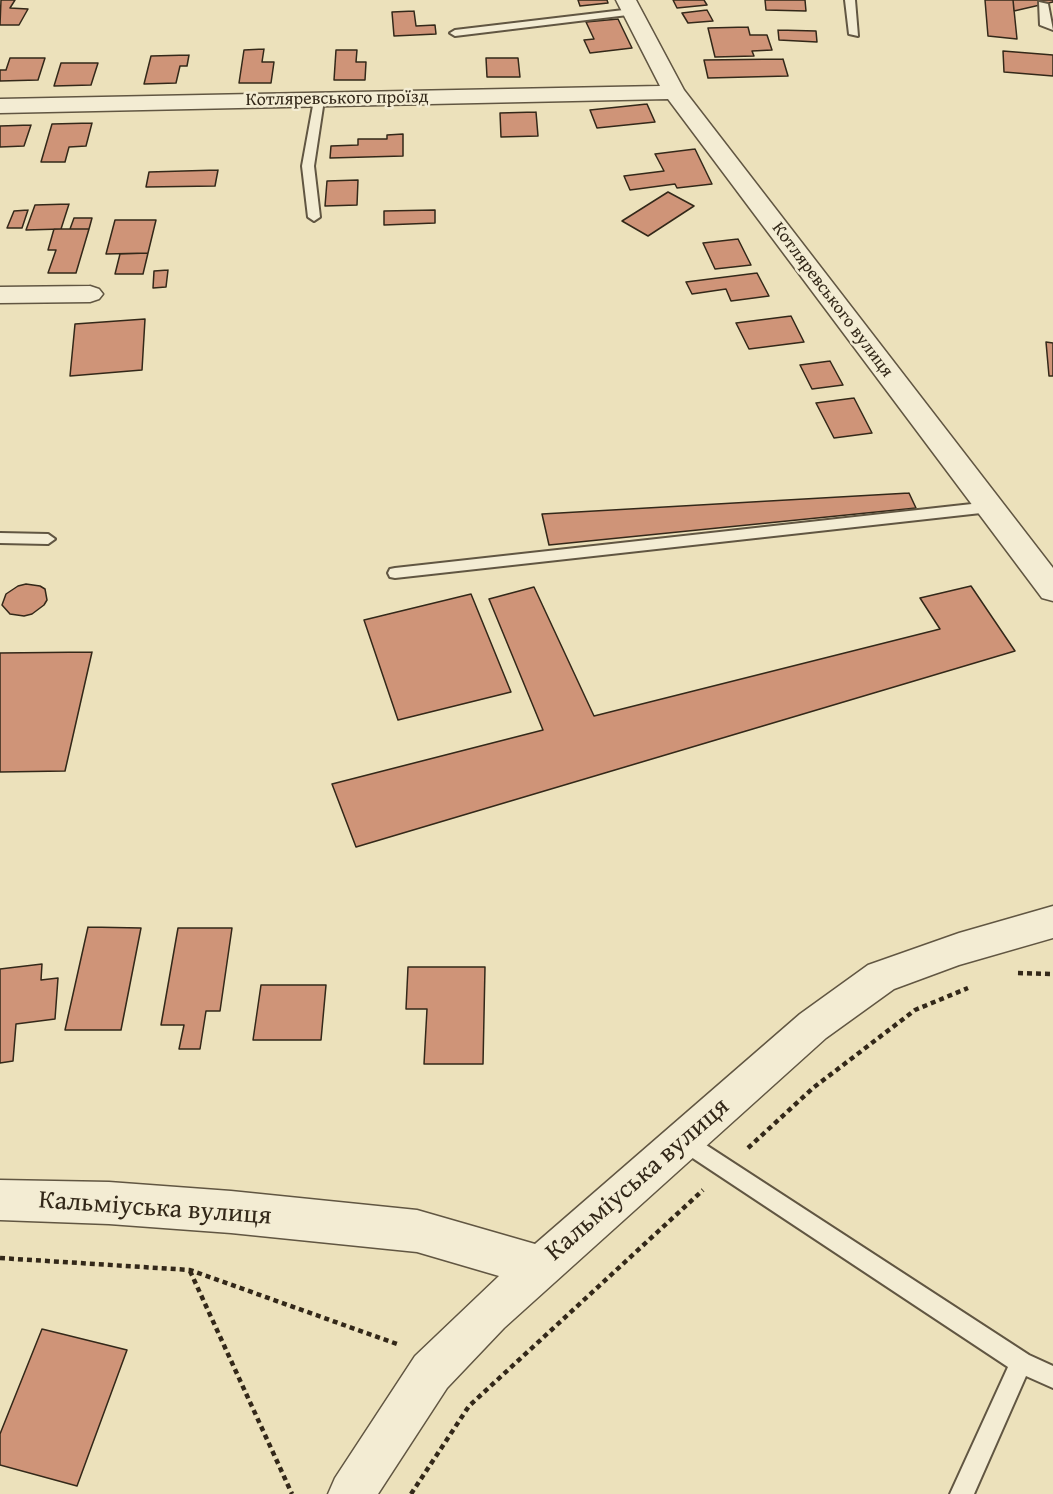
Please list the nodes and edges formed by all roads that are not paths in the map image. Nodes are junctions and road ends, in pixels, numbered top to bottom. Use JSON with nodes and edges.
{"nodes":[{"id":1,"x":850,"y":0,"type":"edge"},
{"id":2,"x":1043,"y":4,"type":"dead end"},
{"id":3,"x":629,"y":6,"type":"edge"},
{"id":4,"x":1049,"y":26,"type":"edge"},
{"id":5,"x":455,"y":33,"type":"dead end"},
{"id":6,"x":854,"y":34,"type":"dead end"},
{"id":7,"x":674,"y":92,"type":"junction"},
{"id":8,"x":319,"y":100,"type":"junction"},
{"id":9,"x":0,"y":106,"type":"edge"},
{"id":10,"x":314,"y":217,"type":"dead end"},
{"id":11,"x":90,"y":294,"type":"dead end"},
{"id":12,"x":0,"y":296,"type":"edge"},
{"id":13,"x":990,"y":507,"type":"junction"},
{"id":14,"x":0,"y":538,"type":"edge"},
{"id":15,"x":48,"y":539,"type":"dead end"},
{"id":16,"x":395,"y":573,"type":"dead end"},
{"id":17,"x":1053,"y":590,"type":"edge"},
{"id":18,"x":1053,"y":922,"type":"edge"},
{"id":19,"x":683,"y":1140,"type":"junction"},
{"id":20,"x":0,"y":1200,"type":"edge"},
{"id":21,"x":540,"y":1266,"type":"junction"},
{"id":22,"x":1021,"y":1363,"type":"junction"},
{"id":23,"x":1053,"y":1377,"type":"edge"},
{"id":24,"x":351,"y":1494,"type":"edge"},
{"id":25,"x":962,"y":1494,"type":"edge"}],
"edges":[{"from":1,"to":6,"type":"lane"},
{"from":2,"to":4,"type":"lane"},
{"from":3,"to":5,"type":"lane"},
{"from":3,"to":7,"type":"street","name":"Котляревського вулиця"},
{"from":7,"to":8,"type":"street","name":"Котляревського проїзд"},
{"from":7,"to":13,"type":"street","name":"Котляревського вулиця"},
{"from":8,"to":9,"type":"street","name":"Котляревського проїзд"},
{"from":8,"to":10,"type":"lane"},
{"from":11,"to":12,"type":"street"},
{"from":13,"to":16,"type":"lane"},
{"from":13,"to":17,"type":"street","name":"Котляревського вулиця"},
{"from":14,"to":15,"type":"lane"},
{"from":18,"to":19,"type":"street","name":"Кальміуська вулиця"},
{"from":19,"to":21,"type":"street","name":"Кальміуська вулиця"},
{"from":19,"to":22,"type":"lane"},
{"from":20,"to":21,"type":"street","name":"Кальміуська вулиця"},
{"from":21,"to":24,"type":"street"},
{"from":22,"to":23,"type":"lane"},
{"from":22,"to":25,"type":"lane"}]}
